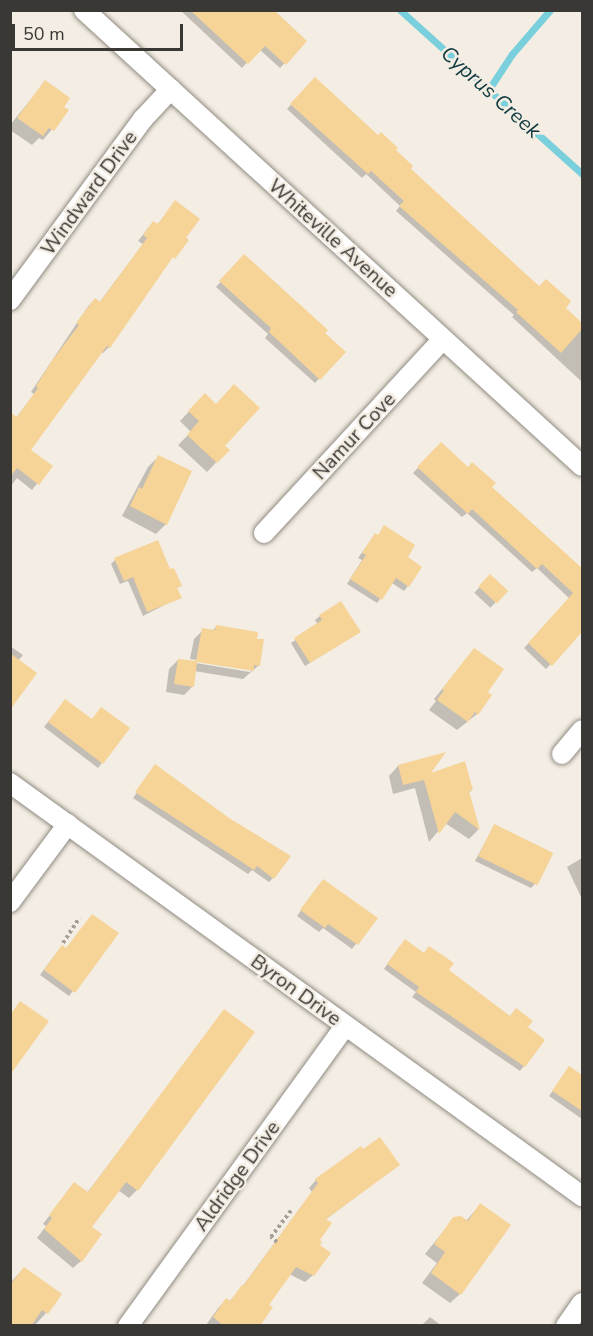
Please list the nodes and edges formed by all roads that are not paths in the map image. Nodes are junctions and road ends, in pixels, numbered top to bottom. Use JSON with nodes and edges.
{"nodes":[{"id":1,"x":84,"y":10,"type":"edge"},
{"id":2,"x":171,"y":89,"type":"junction"},
{"id":3,"x":10,"y":300,"type":"edge"},
{"id":4,"x":444,"y":339,"type":"junction"},
{"id":5,"x":582,"y":466,"type":"edge"},
{"id":6,"x":264,"y":533,"type":"dead end"},
{"id":7,"x":582,"y":730,"type":"edge"},
{"id":8,"x":562,"y":754,"type":"dead end"},
{"id":9,"x":10,"y":783,"type":"edge"},
{"id":10,"x":68,"y":824,"type":"junction"},
{"id":11,"x":10,"y":902,"type":"edge"},
{"id":12,"x":345,"y":1026,"type":"junction"},
{"id":13,"x":582,"y":1196,"type":"edge"},
{"id":14,"x":582,"y":1303,"type":"edge"},
{"id":15,"x":128,"y":1326,"type":"edge"},
{"id":16,"x":566,"y":1326,"type":"edge"}],
"edges":[{"from":1,"to":2,"type":"street","name":"Whiteville Avenue"},
{"from":2,"to":3,"type":"street","name":"Windward Drive"},
{"from":2,"to":4,"type":"street","name":"Whiteville Avenue"},
{"from":4,"to":5,"type":"street","name":"Whiteville Avenue"},
{"from":4,"to":6,"type":"street","name":"Namur Cove"},
{"from":7,"to":8,"type":"street"},
{"from":9,"to":10,"type":"street","name":"Byron Drive"},
{"from":10,"to":11,"type":"street"},
{"from":10,"to":12,"type":"street","name":"Byron Drive"},
{"from":12,"to":13,"type":"street","name":"Byron Drive"},
{"from":12,"to":15,"type":"street","name":"Aldridge Drive"},
{"from":14,"to":16,"type":"street"}]}
